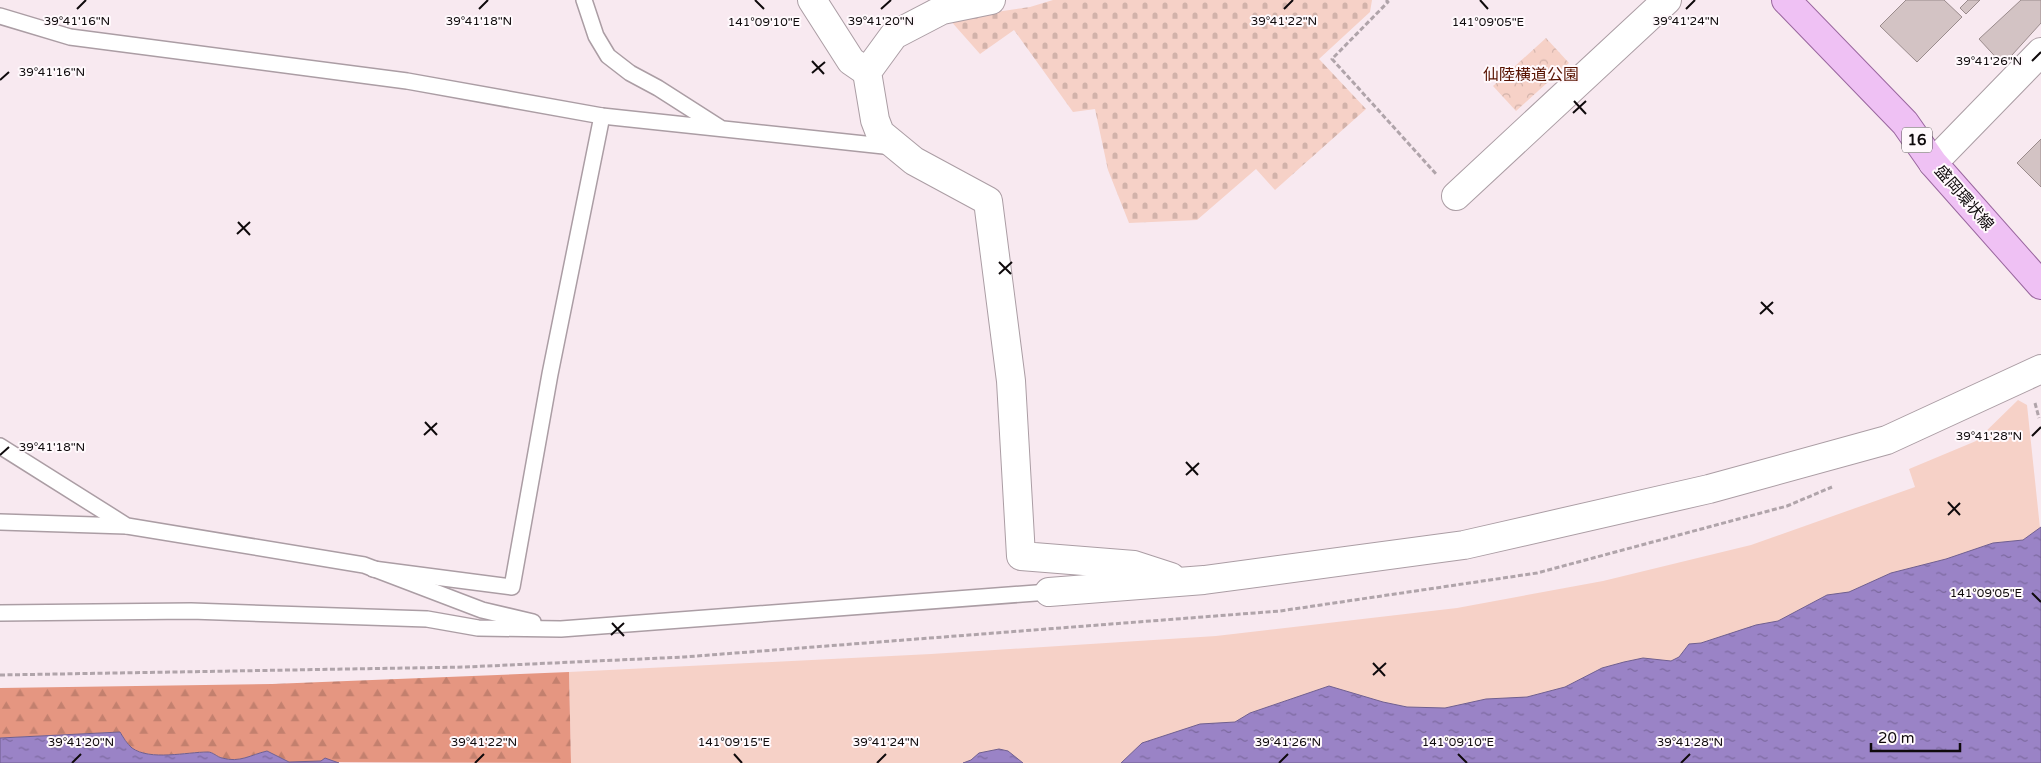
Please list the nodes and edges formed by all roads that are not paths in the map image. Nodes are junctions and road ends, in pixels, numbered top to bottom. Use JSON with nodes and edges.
{"nodes":[{"id":1,"x":584,"y":0,"type":"edge"},
{"id":2,"x":812,"y":0,"type":"edge"},
{"id":3,"x":991,"y":0,"type":"edge"},
{"id":4,"x":1667,"y":0,"type":"edge"},
{"id":5,"x":1786,"y":0,"type":"edge"},
{"id":6,"x":0,"y":16,"type":"edge"},
{"id":7,"x":2041,"y":52,"type":"edge"},
{"id":8,"x":867,"y":72,"type":"junction"},
{"id":9,"x":602,"y":116,"type":"junction"},
{"id":10,"x":722,"y":128,"type":"junction"},
{"id":11,"x":898,"y":148,"type":"junction"},
{"id":12,"x":1933,"y":162,"type":"junction"},
{"id":13,"x":1456,"y":196,"type":"road end"},
{"id":14,"x":2041,"y":285,"type":"edge"},
{"id":15,"x":2041,"y":369,"type":"edge"},
{"id":16,"x":0,"y":446,"type":"edge"},
{"id":17,"x":0,"y":522,"type":"edge"},
{"id":18,"x":127,"y":526,"type":"junction"},
{"id":19,"x":373,"y":569,"type":"junction"},
{"id":20,"x":1187,"y":581,"type":"junction"},
{"id":21,"x":1049,"y":592,"type":"joint"},
{"id":22,"x":0,"y":612,"type":"edge"},
{"id":23,"x":561,"y":629,"type":"junction"}],
"edges":[{"from":1,"to":10,"type":"lane"},
{"from":2,"to":8,"type":"street"},
{"from":3,"to":8,"type":"street"},
{"from":4,"to":13,"type":"street"},
{"from":5,"to":12,"type":"main road","name":"盛岡環状線","number":"16"},
{"from":6,"to":9,"type":"lane"},
{"from":7,"to":12,"type":"street"},
{"from":8,"to":11,"type":"street"},
{"from":9,"to":10,"type":"lane"},
{"from":9,"to":19,"type":"lane"},
{"from":10,"to":11,"type":"lane"},
{"from":11,"to":20,"type":"street"},
{"from":12,"to":14,"type":"main road","name":"盛岡環状線","number":"16"},
{"from":15,"to":20,"type":"street"},
{"from":16,"to":18,"type":"lane"},
{"from":17,"to":18,"type":"lane"},
{"from":18,"to":19,"type":"lane"},
{"from":19,"to":23,"type":"lane"},
{"from":20,"to":21,"type":"street"},
{"from":21,"to":23,"type":"lane"},
{"from":22,"to":23,"type":"lane"}]}
